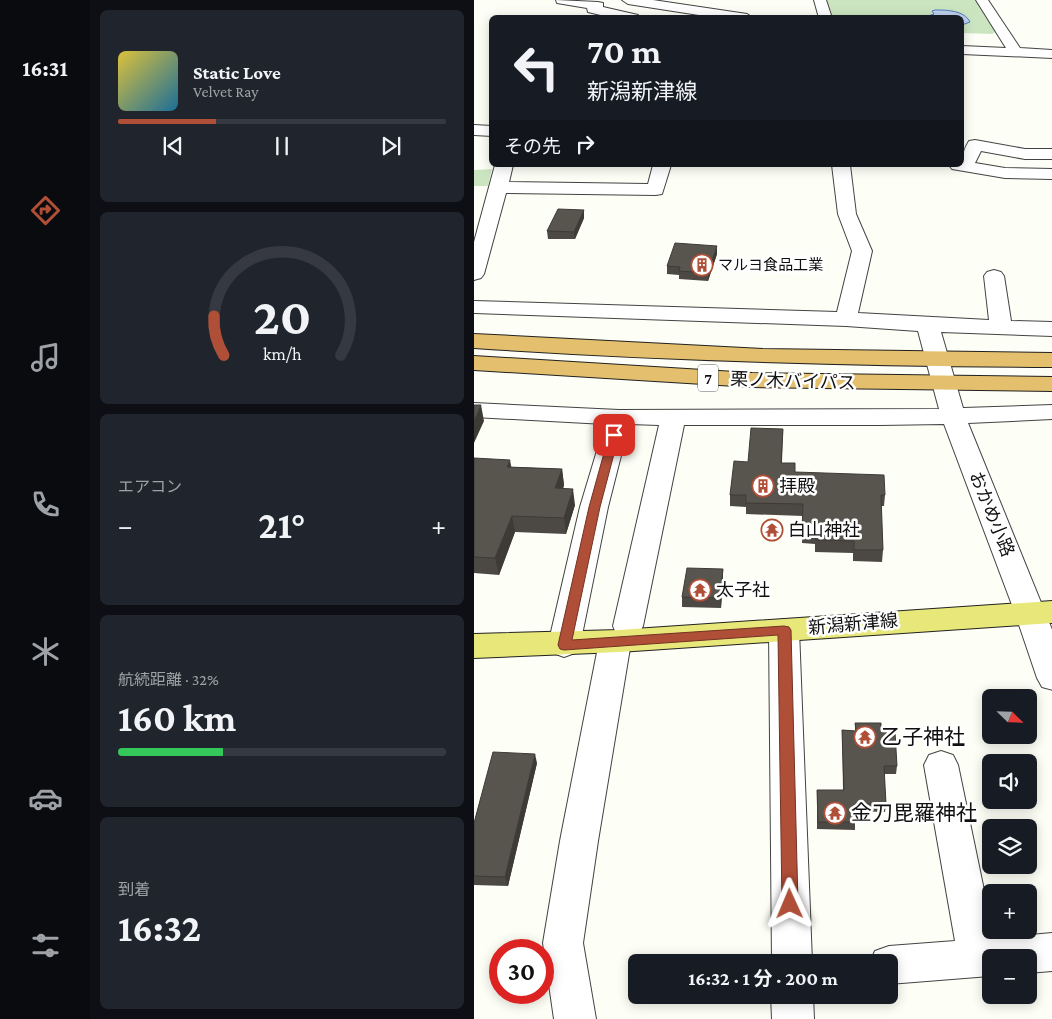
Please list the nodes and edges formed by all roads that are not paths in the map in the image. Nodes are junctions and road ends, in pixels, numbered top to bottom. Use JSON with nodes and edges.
{"nodes":[{"id":1,"x":562,"y":0,"type":"edge"},
{"id":2,"x":612,"y":0,"type":"edge"},
{"id":3,"x":628,"y":0,"type":"edge"},
{"id":4,"x":820,"y":0,"type":"edge"},
{"id":5,"x":982,"y":0,"type":"edge"},
{"id":6,"x":594,"y":11,"type":"edge"},
{"id":7,"x":616,"y":15,"type":"edge"},
{"id":8,"x":726,"y":15,"type":"edge"},
{"id":9,"x":825,"y":15,"type":"edge"},
{"id":10,"x":988,"y":35,"type":"dead end"},
{"id":11,"x":1005,"y":35,"type":"junction"},
{"id":12,"x":1024,"y":35,"type":"dead end"},
{"id":13,"x":964,"y":50,"type":"edge"},
{"id":14,"x":1016,"y":53,"type":"junction"},
{"id":15,"x":1052,"y":54,"type":"edge"},
{"id":16,"x":474,"y":130,"type":"edge"},
{"id":17,"x":489,"y":131,"type":"edge"},
{"id":18,"x":1052,"y":154,"type":"edge"},
{"id":19,"x":964,"y":161,"type":"edge"},
{"id":20,"x":964,"y":166,"type":"edge"},
{"id":21,"x":503,"y":167,"type":"edge"},
{"id":22,"x":662,"y":167,"type":"edge"},
{"id":23,"x":842,"y":167,"type":"edge"},
{"id":24,"x":1052,"y":174,"type":"edge"},
{"id":25,"x":497,"y":187,"type":"junction"},
{"id":26,"x":474,"y":274,"type":"edge"},
{"id":27,"x":994,"y":276,"type":"dead end"},
{"id":28,"x":474,"y":307,"type":"edge"},
{"id":29,"x":846,"y":318,"type":"junction"},
{"id":30,"x":928,"y":325,"type":"junction"},
{"id":31,"x":1001,"y":328,"type":"junction"},
{"id":32,"x":1052,"y":329,"type":"edge"},
{"id":33,"x":474,"y":341,"type":"edge"},
{"id":34,"x":937,"y":360,"type":"junction"},
{"id":35,"x":1052,"y":360,"type":"edge"},
{"id":36,"x":474,"y":363,"type":"edge"},
{"id":37,"x":943,"y":384,"type":"junction"},
{"id":38,"x":1052,"y":384,"type":"edge"},
{"id":39,"x":474,"y":410,"type":"edge"},
{"id":40,"x":1052,"y":412,"type":"edge"},
{"id":41,"x":953,"y":416,"type":"junction"},
{"id":42,"x":619,"y":417,"type":"junction"},
{"id":43,"x":673,"y":417,"type":"junction"},
{"id":44,"x":1041,"y":612,"type":"edge"},
{"id":45,"x":784,"y":630,"type":"junction"},
{"id":46,"x":621,"y":634,"type":"junction"},
{"id":47,"x":564,"y":645,"type":"junction"},
{"id":48,"x":474,"y":646,"type":"edge"},
{"id":49,"x":1052,"y":678,"type":"edge"},
{"id":50,"x":941,"y":765,"type":"dead end"},
{"id":51,"x":1052,"y":952,"type":"edge"},
{"id":52,"x":792,"y":954,"type":"edge"},
{"id":53,"x":978,"y":958,"type":"junction"},
{"id":54,"x":898,"y":964,"type":"edge"},
{"id":55,"x":792,"y":1004,"type":"edge"},
{"id":56,"x":575,"y":1019,"type":"edge"},
{"id":57,"x":792,"y":1019,"type":"edge"}],
"edges":[{"from":1,"to":6,"type":"street"},
{"from":2,"to":6,"type":"street"},
{"from":3,"to":8,"type":"street"},
{"from":4,"to":9,"type":"street"},
{"from":5,"to":11,"type":"street"},
{"from":6,"to":7,"type":"street"},
{"from":10,"to":11,"type":"street"},
{"from":11,"to":12,"type":"street"},
{"from":11,"to":14,"type":"street"},
{"from":13,"to":14,"type":"street"},
{"from":14,"to":15,"type":"street"},
{"from":16,"to":17,"type":"street"},
{"from":18,"to":19,"type":"street"},
{"from":20,"to":24,"type":"street"},
{"from":21,"to":25,"type":"street"},
{"from":22,"to":25,"type":"street"},
{"from":23,"to":29,"type":"street"},
{"from":25,"to":26,"type":"street"},
{"from":27,"to":31,"type":"street"},
{"from":28,"to":29,"type":"street"},
{"from":29,"to":30,"type":"street"},
{"from":30,"to":31,"type":"street"},
{"from":30,"to":34,"type":"street","name":"おかめ小路"},
{"from":31,"to":32,"type":"street"},
{"from":33,"to":34,"type":"highway","name":"栗ノ木バイパス","number":"7"},
{"from":34,"to":35,"type":"highway","name":"栗ノ木バイパス","number":"7"},
{"from":34,"to":37,"type":"street","name":"おかめ小路"},
{"from":36,"to":37,"type":"highway","name":"栗ノ木バイパス","number":"7"},
{"from":37,"to":38,"type":"highway","name":"栗ノ木バイパス","number":"7"},
{"from":37,"to":41,"type":"street","name":"おかめ小路"},
{"from":39,"to":42,"type":"street"},
{"from":40,"to":41,"type":"street"},
{"from":41,"to":43,"type":"street"},
{"from":41,"to":44,"type":"street","name":"おかめ小路"},
{"from":42,"to":43,"type":"street"},
{"from":42,"to":47,"type":"street"},
{"from":43,"to":46,"type":"street"},
{"from":44,"to":45,"type":"main road","name":"新潟新津線"},
{"from":44,"to":49,"type":"street","name":"おかめ小路"},
{"from":45,"to":46,"type":"main road","name":"新潟新津線"},
{"from":45,"to":52,"type":"street"},
{"from":46,"to":47,"type":"main road","name":"新潟新津線"},
{"from":46,"to":56,"type":"street"},
{"from":47,"to":48,"type":"main road","name":"新潟新津線"},
{"from":50,"to":53,"type":"street"},
{"from":51,"to":53,"type":"street"},
{"from":53,"to":54,"type":"street"},
{"from":55,"to":57,"type":"street"}]}
